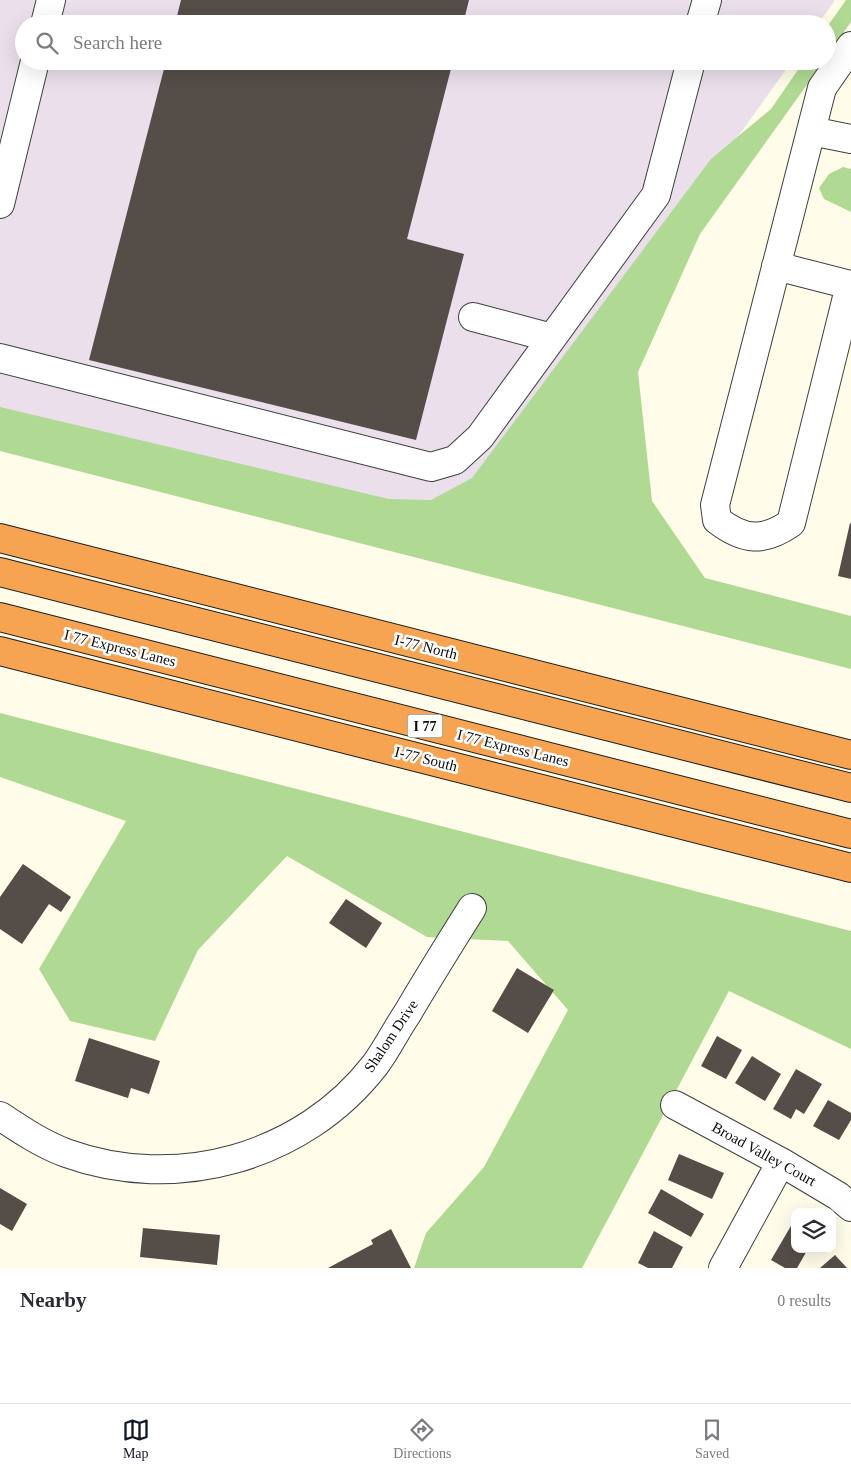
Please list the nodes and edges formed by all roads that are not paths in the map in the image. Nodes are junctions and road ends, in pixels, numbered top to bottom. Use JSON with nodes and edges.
{"nodes":[{"id":1,"x":51,"y":0,"type":"edge"},
{"id":2,"x":707,"y":0,"type":"edge"},
{"id":3,"x":47,"y":15,"type":"edge"},
{"id":4,"x":703,"y":15,"type":"edge"},
{"id":5,"x":851,"y":46,"type":"edge"},
{"id":6,"x":836,"y":68,"type":"edge"},
{"id":7,"x":33,"y":70,"type":"edge"},
{"id":8,"x":689,"y":70,"type":"edge"},
{"id":9,"x":834,"y":70,"type":"edge"},
{"id":10,"x":811,"y":130,"type":"junction"},
{"id":11,"x":851,"y":139,"type":"edge"},
{"id":12,"x":0,"y":204,"type":"edge"},
{"id":13,"x":776,"y":266,"type":"junction"},
{"id":14,"x":850,"y":285,"type":"edge"},
{"id":15,"x":473,"y":318,"type":"dead end"},
{"id":16,"x":552,"y":338,"type":"junction"},
{"id":17,"x":0,"y":358,"type":"edge"},
{"id":18,"x":0,"y":538,"type":"edge"},
{"id":19,"x":0,"y":572,"type":"edge"},
{"id":20,"x":0,"y":617,"type":"edge"},
{"id":21,"x":0,"y":651,"type":"edge"},
{"id":22,"x":851,"y":755,"type":"edge"},
{"id":23,"x":851,"y":788,"type":"edge"},
{"id":24,"x":851,"y":834,"type":"edge"},
{"id":25,"x":851,"y":868,"type":"edge"},
{"id":26,"x":472,"y":908,"type":"dead end"},
{"id":27,"x":675,"y":1105,"type":"dead end"},
{"id":28,"x":0,"y":1116,"type":"edge"},
{"id":29,"x":781,"y":1162,"type":"junction"},
{"id":30,"x":851,"y":1207,"type":"edge"},
{"id":31,"x":723,"y":1268,"type":"edge"}],
"edges":[{"from":1,"to":3,"type":"street"},
{"from":2,"to":4,"type":"street"},
{"from":5,"to":6,"type":"street"},
{"from":7,"to":12,"type":"street"},
{"from":8,"to":16,"type":"street"},
{"from":9,"to":10,"type":"street"},
{"from":10,"to":11,"type":"street"},
{"from":10,"to":13,"type":"street"},
{"from":13,"to":14,"type":"street"},
{"from":13,"to":14,"type":"street"},
{"from":15,"to":16,"type":"street"},
{"from":16,"to":17,"type":"street"},
{"from":18,"to":22,"type":"highway","name":"I-77 North"},
{"from":19,"to":23,"type":"highway"},
{"from":20,"to":24,"type":"highway","name":"I 77 Express Lanes","number":"I 77"},
{"from":21,"to":25,"type":"highway","name":"I-77 South","number":"I 77"},
{"from":26,"to":28,"type":"street","name":"Shalom Drive"},
{"from":27,"to":29,"type":"street","name":"Broad Valley Court"},
{"from":29,"to":30,"type":"street","name":"Broad Valley Court"},
{"from":29,"to":31,"type":"street"}]}
